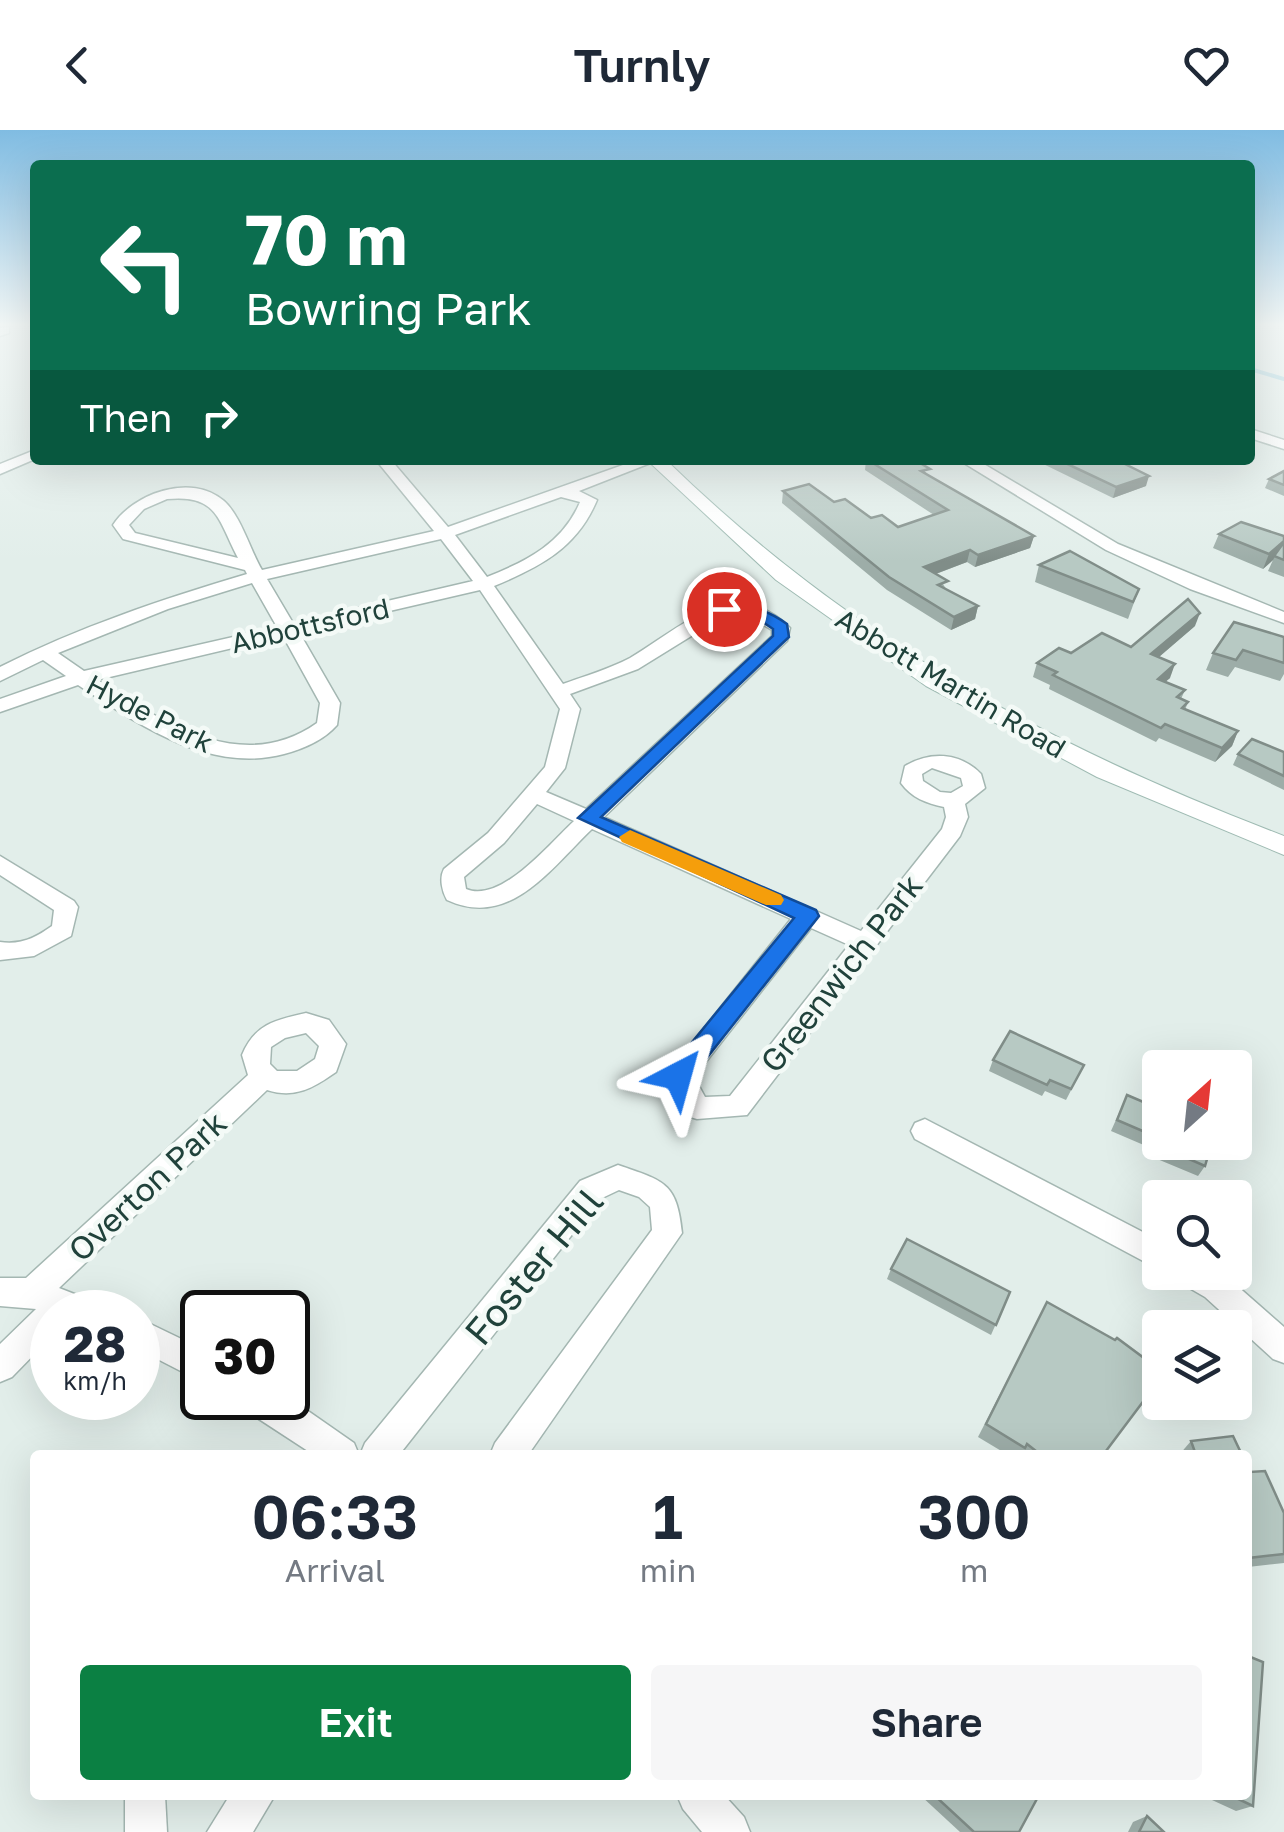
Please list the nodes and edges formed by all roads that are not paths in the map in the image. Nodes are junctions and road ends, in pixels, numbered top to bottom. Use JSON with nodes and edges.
{"nodes":[{"id":1,"x":1255,"y":435,"type":"edge"},
{"id":2,"x":1284,"y":445,"type":"edge"},
{"id":3,"x":30,"y":456,"type":"edge"},
{"id":4,"x":390,"y":465,"type":"edge"},
{"id":5,"x":637,"y":465,"type":"edge"},
{"id":6,"x":659,"y":465,"type":"edge"},
{"id":7,"x":974,"y":465,"type":"edge"},
{"id":8,"x":3,"y":466,"type":"edge"},
{"id":9,"x":614,"y":472,"type":"junction"},
{"id":10,"x":555,"y":492,"type":"junction"},
{"id":11,"x":589,"y":500,"type":"junction"},
{"id":12,"x":442,"y":534,"type":"junction"},
{"id":13,"x":254,"y":571,"type":"junction"},
{"id":14,"x":484,"y":584,"type":"junction"},
{"id":15,"x":1284,"y":618,"type":"edge"},
{"id":16,"x":288,"y":630,"type":"junction"},
{"id":17,"x":44,"y":652,"type":"junction"},
{"id":18,"x":0,"y":675,"type":"edge"},
{"id":19,"x":79,"y":678,"type":"junction"},
{"id":20,"x":559,"y":692,"type":"junction"},
{"id":21,"x":0,"y":706,"type":"edge"},
{"id":22,"x":531,"y":793,"type":"junction"},
{"id":23,"x":953,"y":800,"type":"dead end"},
{"id":24,"x":588,"y":818,"type":"junction"},
{"id":25,"x":1284,"y":846,"type":"edge"},
{"id":26,"x":0,"y":864,"type":"edge"},
{"id":27,"x":808,"y":916,"type":"junction"},
{"id":28,"x":864,"y":942,"type":"junction"},
{"id":29,"x":0,"y":951,"type":"edge"},
{"id":30,"x":262,"y":1078,"type":"dead end"},
{"id":31,"x":925,"y":1131,"type":"dead end"},
{"id":32,"x":1142,"y":1246,"type":"edge"},
{"id":33,"x":72,"y":1290,"type":"edge"},
{"id":34,"x":1219,"y":1290,"type":"edge"},
{"id":35,"x":0,"y":1292,"type":"edge"},
{"id":36,"x":30,"y":1300,"type":"edge"},
{"id":37,"x":30,"y":1335,"type":"edge"},
{"id":38,"x":1284,"y":1348,"type":"edge"},
{"id":39,"x":0,"y":1366,"type":"edge"},
{"id":40,"x":295,"y":1420,"type":"edge"},
{"id":41,"x":336,"y":1450,"type":"edge"},
{"id":42,"x":381,"y":1450,"type":"edge"},
{"id":43,"x":511,"y":1450,"type":"edge"},
{"id":44,"x":146,"y":1800,"type":"edge"},
{"id":45,"x":251,"y":1800,"type":"edge"},
{"id":46,"x":700,"y":1800,"type":"edge"},
{"id":47,"x":146,"y":1832,"type":"edge"},
{"id":48,"x":228,"y":1832,"type":"edge"},
{"id":49,"x":729,"y":1832,"type":"edge"}],
"edges":[{"from":1,"to":2,"type":"street"},
{"from":3,"to":8,"type":"street"},
{"from":4,"to":12,"type":"street"},
{"from":5,"to":9,"type":"street","name":"Abbottsford"},
{"from":6,"to":25,"type":"main road","name":"Abbott Martin Road"},
{"from":7,"to":15,"type":"street"},
{"from":9,"to":10,"type":"street","name":"Abbottsford"},
{"from":9,"to":11,"type":"street","name":"Abbottsford"},
{"from":10,"to":11,"type":"street"},
{"from":10,"to":12,"type":"street","name":"Abbottsford"},
{"from":11,"to":14,"type":"street","name":"Abbottsford"},
{"from":12,"to":13,"type":"street","name":"Abbottsford"},
{"from":12,"to":14,"type":"street"},
{"from":13,"to":13,"type":"street","name":"Hyde Park"},
{"from":13,"to":16,"type":"street","name":"Hyde Park"},
{"from":13,"to":17,"type":"street","name":"Abbottsford"},
{"from":14,"to":16,"type":"street","name":"Abbottsford"},
{"from":14,"to":20,"type":"street"},
{"from":16,"to":19,"type":"street","name":"Abbottsford"},
{"from":16,"to":19,"type":"street","name":"Hyde Park"},
{"from":17,"to":18,"type":"street","name":"Abbottsford"},
{"from":17,"to":19,"type":"street","name":"Hyde Park"},
{"from":19,"to":21,"type":"street","name":"Abbottsford"},
{"from":20,"to":22,"type":"street"},
{"from":20,"to":24,"type":"street"},
{"from":22,"to":24,"type":"street"},
{"from":22,"to":24,"type":"street"},
{"from":23,"to":28,"type":"street","name":"Greenwich Park"},
{"from":24,"to":27,"type":"street"},
{"from":26,"to":29,"type":"street"},
{"from":27,"to":28,"type":"street"},
{"from":27,"to":28,"type":"street","name":"Greenwich Park"},
{"from":30,"to":33,"type":"street","name":"Overton Park"},
{"from":31,"to":32,"type":"street"},
{"from":34,"to":38,"type":"street"},
{"from":35,"to":36,"type":"street"},
{"from":37,"to":39,"type":"street","name":"Overton Park"},
{"from":40,"to":41,"type":"street"},
{"from":42,"to":43,"type":"street","name":"Foster Hill"},
{"from":44,"to":47,"type":"street"},
{"from":45,"to":48,"type":"street"},
{"from":46,"to":49,"type":"street"}]}
